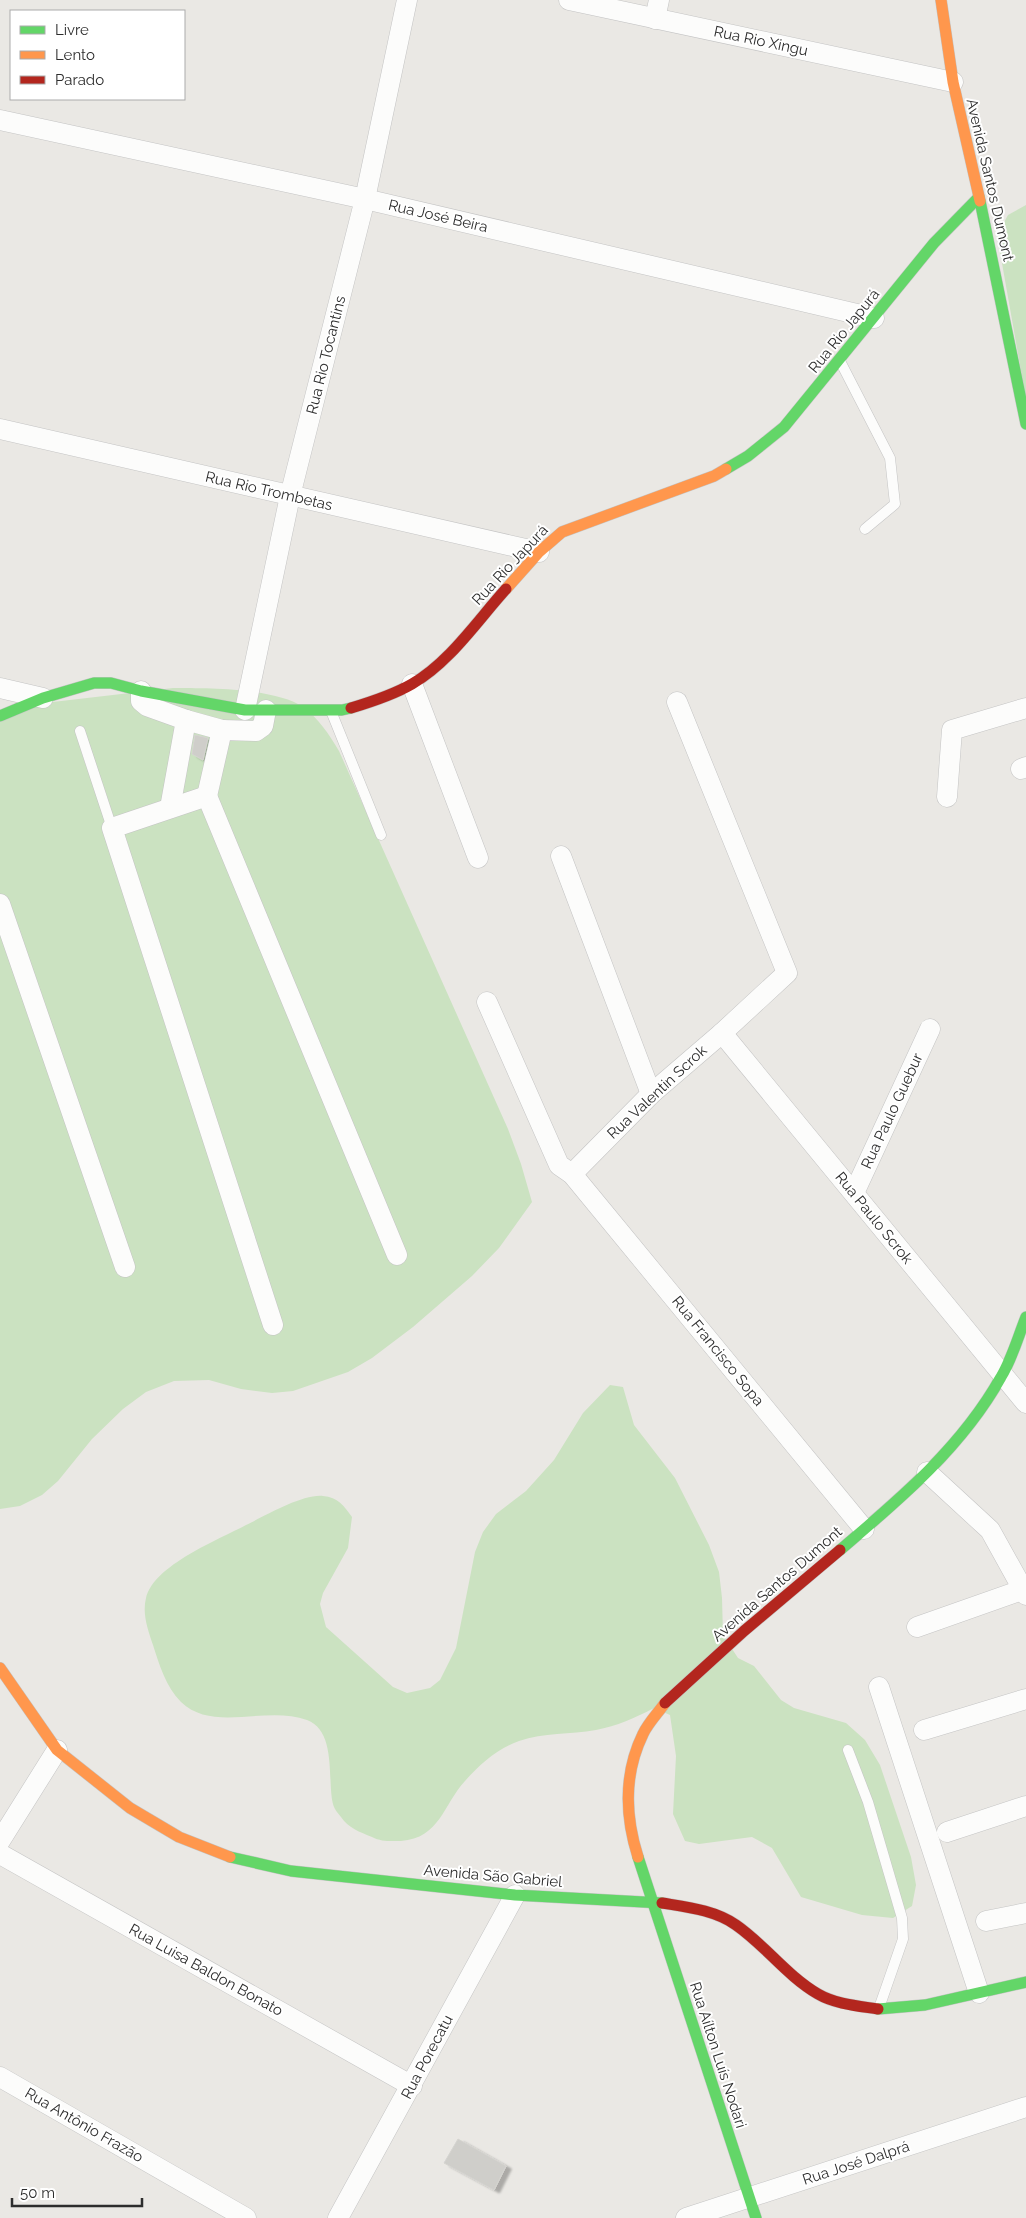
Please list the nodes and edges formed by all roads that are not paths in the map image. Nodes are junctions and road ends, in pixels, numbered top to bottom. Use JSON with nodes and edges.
{"nodes":[{"id":1,"x":407,"y":0,"type":"edge"},
{"id":2,"x":569,"y":0,"type":"edge"},
{"id":3,"x":941,"y":0,"type":"edge"},
{"id":4,"x":657,"y":9,"type":"edge"},
{"id":5,"x":953,"y":82,"type":"junction"},
{"id":6,"x":0,"y":120,"type":"edge"},
{"id":7,"x":979,"y":197,"type":"junction"},
{"id":8,"x":365,"y":199,"type":"junction"},
{"id":9,"x":874,"y":318,"type":"junction"},
{"id":10,"x":840,"y":360,"type":"junction"},
{"id":11,"x":1026,"y":424,"type":"edge"},
{"id":12,"x":0,"y":429,"type":"edge"},
{"id":13,"x":290,"y":496,"type":"junction"},
{"id":14,"x":866,"y":529,"type":"dead end"},
{"id":15,"x":539,"y":552,"type":"junction"},
{"id":16,"x":412,"y":684,"type":"junction"},
{"id":17,"x":0,"y":688,"type":"edge"},
{"id":18,"x":141,"y":691,"type":"junction"},
{"id":19,"x":43,"y":698,"type":"junction"},
{"id":20,"x":677,"y":702,"type":"dead end"},
{"id":21,"x":1026,"y":708,"type":"edge"},
{"id":22,"x":245,"y":710,"type":"junction"},
{"id":23,"x":266,"y":710,"type":"junction"},
{"id":24,"x":331,"y":710,"type":"junction"},
{"id":25,"x":0,"y":716,"type":"edge"},
{"id":26,"x":186,"y":720,"type":"junction"},
{"id":27,"x":222,"y":730,"type":"junction"},
{"id":28,"x":80,"y":731,"type":"dead end"},
{"id":29,"x":207,"y":796,"type":"junction"},
{"id":30,"x":947,"y":797,"type":"dead end"},
{"id":31,"x":170,"y":808,"type":"junction"},
{"id":32,"x":112,"y":828,"type":"junction"},
{"id":33,"x":381,"y":835,"type":"dead end"},
{"id":34,"x":561,"y":856,"type":"dead end"},
{"id":35,"x":478,"y":858,"type":"dead end"},
{"id":36,"x":0,"y":904,"type":"edge"},
{"id":37,"x":487,"y":1002,"type":"dead end"},
{"id":38,"x":930,"y":1029,"type":"dead end"},
{"id":39,"x":722,"y":1033,"type":"junction"},
{"id":40,"x":651,"y":1094,"type":"junction"},
{"id":41,"x":572,"y":1174,"type":"junction"},
{"id":42,"x":854,"y":1193,"type":"junction"},
{"id":43,"x":397,"y":1255,"type":"dead end"},
{"id":44,"x":125,"y":1267,"type":"dead end"},
{"id":45,"x":1026,"y":1318,"type":"edge"},
{"id":46,"x":274,"y":1324,"type":"dead end"},
{"id":47,"x":1002,"y":1376,"type":"junction"},
{"id":48,"x":1026,"y":1403,"type":"edge"},
{"id":49,"x":927,"y":1472,"type":"junction"},
{"id":50,"x":864,"y":1529,"type":"junction"},
{"id":51,"x":1024,"y":1592,"type":"edge"},
{"id":52,"x":917,"y":1627,"type":"dead end"},
{"id":53,"x":0,"y":1668,"type":"edge"},
{"id":54,"x":879,"y":1687,"type":"dead end"},
{"id":55,"x":1026,"y":1699,"type":"edge"},
{"id":56,"x":924,"y":1730,"type":"dead end"},
{"id":57,"x":57,"y":1750,"type":"junction"},
{"id":58,"x":848,"y":1750,"type":"dead end"},
{"id":59,"x":1026,"y":1806,"type":"edge"},
{"id":60,"x":947,"y":1832,"type":"dead end"},
{"id":61,"x":0,"y":1841,"type":"edge"},
{"id":62,"x":0,"y":1854,"type":"edge"},
{"id":63,"x":515,"y":1895,"type":"junction"},
{"id":64,"x":651,"y":1901,"type":"junction"},
{"id":65,"x":1026,"y":1913,"type":"edge"},
{"id":66,"x":986,"y":1921,"type":"dead end"},
{"id":67,"x":1026,"y":1982,"type":"edge"},
{"id":68,"x":979,"y":1993,"type":"junction"},
{"id":69,"x":879,"y":2008,"type":"junction"},
{"id":70,"x":0,"y":2077,"type":"edge"},
{"id":71,"x":412,"y":2086,"type":"junction"},
{"id":72,"x":1026,"y":2107,"type":"edge"},
{"id":73,"x":750,"y":2199,"type":"junction"},
{"id":74,"x":246,"y":2218,"type":"edge"},
{"id":75,"x":338,"y":2218,"type":"edge"},
{"id":76,"x":686,"y":2218,"type":"edge"},
{"id":77,"x":756,"y":2218,"type":"edge"}],
"edges":[{"from":1,"to":8,"type":"street","name":"Rua Rio Tocantins"},
{"from":2,"to":4,"type":"street","name":"Rua Rio Xingu"},
{"from":3,"to":5,"type":"street","name":"Avenida Santos Dumont"},
{"from":4,"to":5,"type":"street","name":"Rua Rio Xingu"},
{"from":5,"to":7,"type":"street","name":"Avenida Santos Dumont"},
{"from":6,"to":8,"type":"street","name":"Rua José Beira"},
{"from":7,"to":9,"type":"street","name":"Rua Rio Japurá"},
{"from":7,"to":11,"type":"street","name":"Avenida Santos Dumont"},
{"from":8,"to":9,"type":"street","name":"Rua José Beira"},
{"from":8,"to":13,"type":"street","name":"Rua Rio Tocantins"},
{"from":9,"to":10,"type":"street","name":"Rua Rio Japurá"},
{"from":10,"to":14,"type":"lane"},
{"from":10,"to":15,"type":"street","name":"Rua Rio Japurá"},
{"from":12,"to":13,"type":"street","name":"Rua Rio Trombetas"},
{"from":13,"to":15,"type":"street","name":"Rua Rio Trombetas"},
{"from":13,"to":22,"type":"street","name":"Rua Rio Tocantins"},
{"from":15,"to":16,"type":"street","name":"Rua Rio Japurá"},
{"from":16,"to":24,"type":"street","name":"Rua Rio Japurá"},
{"from":16,"to":35,"type":"street"},
{"from":17,"to":19,"type":"street"},
{"from":18,"to":19,"type":"street","name":"Rua Rio Japurá"},
{"from":18,"to":22,"type":"street","name":"Rua Rio Japurá"},
{"from":18,"to":26,"type":"street"},
{"from":19,"to":25,"type":"street","name":"Rua Rio Japurá"},
{"from":20,"to":39,"type":"street","name":"Rua Valentin Scrok"},
{"from":21,"to":30,"type":"street"},
{"from":22,"to":23,"type":"street","name":"Rua Rio Japurá"},
{"from":23,"to":24,"type":"street","name":"Rua Rio Japurá"},
{"from":23,"to":27,"type":"street"},
{"from":24,"to":33,"type":"lane"},
{"from":26,"to":27,"type":"street"},
{"from":26,"to":31,"type":"street"},
{"from":27,"to":29,"type":"street"},
{"from":28,"to":32,"type":"lane"},
{"from":29,"to":31,"type":"street"},
{"from":29,"to":43,"type":"street"},
{"from":31,"to":32,"type":"street"},
{"from":32,"to":46,"type":"street"},
{"from":34,"to":40,"type":"street"},
{"from":36,"to":44,"type":"street"},
{"from":37,"to":41,"type":"street","name":"Rua Francisco Sopa"},
{"from":38,"to":42,"type":"street","name":"Rua Paulo Guebur"},
{"from":39,"to":40,"type":"street","name":"Rua Valentin Scrok"},
{"from":39,"to":42,"type":"street","name":"Rua Paulo Scrok"},
{"from":40,"to":41,"type":"street","name":"Rua Valentin Scrok"},
{"from":41,"to":50,"type":"street","name":"Rua Francisco Sopa"},
{"from":42,"to":47,"type":"street","name":"Rua Paulo Scrok"},
{"from":45,"to":47,"type":"street","name":"Avenida Santos Dumont"},
{"from":47,"to":48,"type":"street","name":"Rua Paulo Scrok"},
{"from":47,"to":49,"type":"street","name":"Avenida Santos Dumont"},
{"from":49,"to":50,"type":"street","name":"Avenida Santos Dumont"},
{"from":49,"to":51,"type":"street"},
{"from":50,"to":64,"type":"street","name":"Avenida Santos Dumont"},
{"from":51,"to":52,"type":"street"},
{"from":53,"to":57,"type":"street","name":"Avenida São Gabriel"},
{"from":54,"to":68,"type":"street"},
{"from":55,"to":56,"type":"street"},
{"from":57,"to":61,"type":"street"},
{"from":57,"to":63,"type":"street","name":"Avenida São Gabriel"},
{"from":58,"to":69,"type":"lane"},
{"from":59,"to":60,"type":"street"},
{"from":62,"to":71,"type":"street","name":"Rua Luisa Baldon Bonato"},
{"from":63,"to":64,"type":"street","name":"Avenida São Gabriel"},
{"from":63,"to":71,"type":"street","name":"Rua Porecatu"},
{"from":64,"to":69,"type":"street","name":"Avenida São Gabriel"},
{"from":64,"to":73,"type":"street","name":"Rua Aílton Luís Nodari"},
{"from":65,"to":66,"type":"street"},
{"from":67,"to":68,"type":"street","name":"Avenida São Gabriel"},
{"from":68,"to":69,"type":"street","name":"Avenida São Gabriel"},
{"from":70,"to":74,"type":"street","name":"Rua Antônio Frazão"},
{"from":71,"to":75,"type":"street","name":"Rua Porecatu"},
{"from":72,"to":73,"type":"street","name":"Rua José Dalprá"},
{"from":73,"to":76,"type":"street","name":"Rua José Dalprá"},
{"from":73,"to":77,"type":"street","name":"Rua Aílton Luís Nodari"}]}
